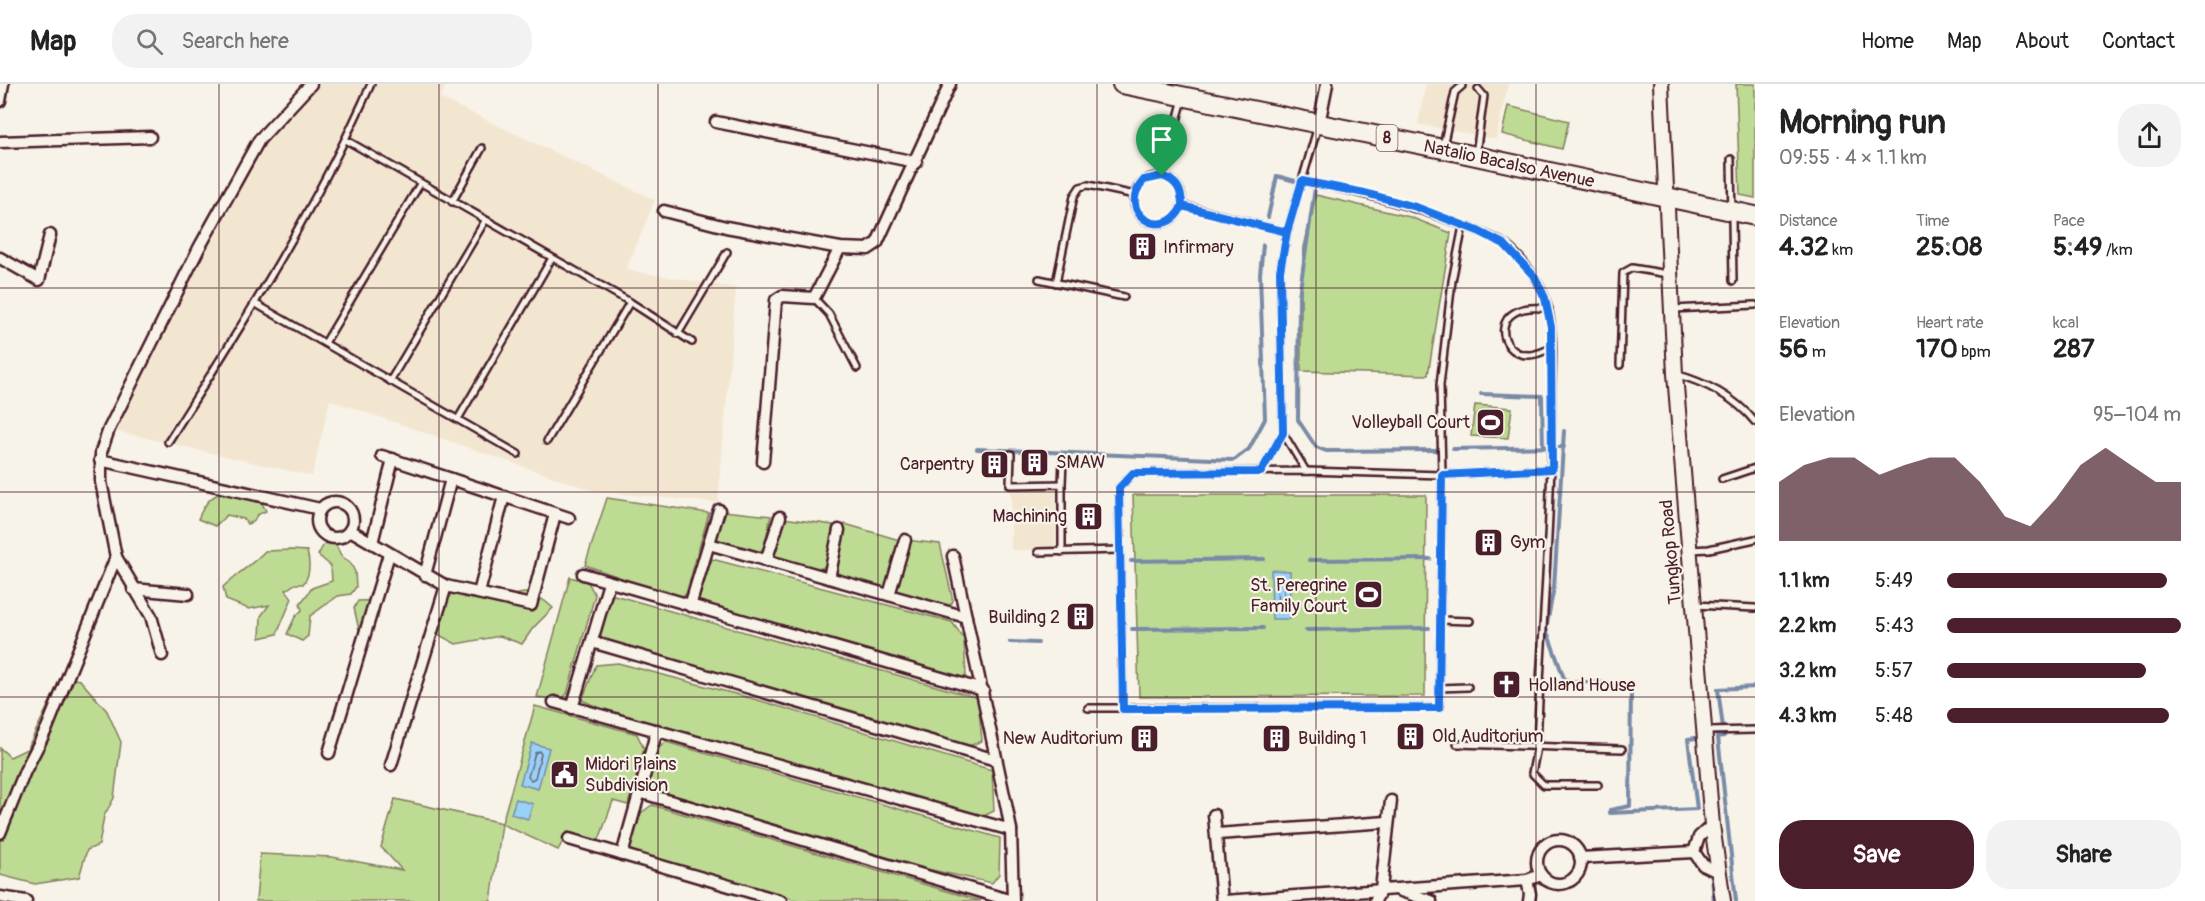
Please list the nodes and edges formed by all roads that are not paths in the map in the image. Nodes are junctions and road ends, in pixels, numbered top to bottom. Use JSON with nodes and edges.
{"nodes":[{"id":1,"x":3,"y":84,"type":"edge"},
{"id":2,"x":311,"y":84,"type":"edge"},
{"id":3,"x":370,"y":84,"type":"edge"},
{"id":4,"x":950,"y":84,"type":"edge"},
{"id":5,"x":1122,"y":84,"type":"edge"},
{"id":6,"x":1327,"y":84,"type":"edge"},
{"id":7,"x":1661,"y":84,"type":"edge"},
{"id":8,"x":1462,"y":86,"type":"dead end"},
{"id":9,"x":1478,"y":89,"type":"dead end"},
{"id":10,"x":1184,"y":97,"type":"junction"},
{"id":11,"x":0,"y":101,"type":"edge"},
{"id":12,"x":716,"y":122,"type":"dead end"},
{"id":13,"x":1319,"y":124,"type":"junction"},
{"id":14,"x":150,"y":137,"type":"dead end"},
{"id":15,"x":346,"y":140,"type":"junction"},
{"id":16,"x":0,"y":142,"type":"edge"},
{"id":17,"x":482,"y":148,"type":"dead end"},
{"id":18,"x":1443,"y":149,"type":"junction"},
{"id":19,"x":1476,"y":156,"type":"junction"},
{"id":20,"x":1731,"y":159,"type":"dead end"},
{"id":21,"x":916,"y":162,"type":"junction"},
{"id":22,"x":1162,"y":176,"type":"junction"},
{"id":23,"x":1302,"y":181,"type":"junction"},
{"id":24,"x":420,"y":184,"type":"junction"},
{"id":25,"x":1135,"y":195,"type":"junction"},
{"id":26,"x":1665,"y":198,"type":"junction"},
{"id":27,"x":452,"y":202,"type":"junction"},
{"id":28,"x":1182,"y":206,"type":"junction"},
{"id":29,"x":664,"y":211,"type":"dead end"},
{"id":30,"x":1732,"y":212,"type":"junction"},
{"id":31,"x":1755,"y":216,"type":"edge"},
{"id":32,"x":485,"y":221,"type":"junction"},
{"id":33,"x":1463,"y":226,"type":"junction"},
{"id":34,"x":1287,"y":232,"type":"junction"},
{"id":35,"x":50,"y":235,"type":"dead end"},
{"id":36,"x":840,"y":248,"type":"junction"},
{"id":37,"x":727,"y":252,"type":"dead end"},
{"id":38,"x":0,"y":258,"type":"edge"},
{"id":39,"x":552,"y":258,"type":"junction"},
{"id":40,"x":1669,"y":274,"type":"junction"},
{"id":41,"x":1039,"y":279,"type":"dead end"},
{"id":42,"x":1733,"y":281,"type":"dead end"},
{"id":43,"x":1056,"y":283,"type":"junction"},
{"id":44,"x":1124,"y":297,"type":"dead end"},
{"id":45,"x":814,"y":298,"type":"junction"},
{"id":46,"x":630,"y":302,"type":"junction"},
{"id":47,"x":256,"y":304,"type":"junction"},
{"id":48,"x":1755,"y":305,"type":"edge"},
{"id":49,"x":1549,"y":309,"type":"junction"},
{"id":50,"x":1671,"y":309,"type":"junction"},
{"id":51,"x":678,"y":334,"type":"junction"},
{"id":52,"x":692,"y":342,"type":"dead end"},
{"id":53,"x":325,"y":343,"type":"junction"},
{"id":54,"x":1551,"y":348,"type":"junction"},
{"id":55,"x":1620,"y":365,"type":"dead end"},
{"id":56,"x":857,"y":368,"type":"dead end"},
{"id":57,"x":1675,"y":374,"type":"junction"},
{"id":58,"x":390,"y":381,"type":"junction"},
{"id":59,"x":458,"y":420,"type":"junction"},
{"id":60,"x":1755,"y":422,"type":"edge"},
{"id":61,"x":1283,"y":433,"type":"junction"},
{"id":62,"x":547,"y":441,"type":"dead end"},
{"id":63,"x":168,"y":442,"type":"dead end"},
{"id":64,"x":518,"y":454,"type":"dead end"},
{"id":65,"x":1011,"y":454,"type":"dead end"},
{"id":66,"x":100,"y":460,"type":"junction"},
{"id":67,"x":1063,"y":460,"type":"dead end"},
{"id":68,"x":763,"y":462,"type":"dead end"},
{"id":69,"x":1755,"y":468,"type":"edge"},
{"id":70,"x":1552,"y":469,"type":"junction"},
{"id":71,"x":1306,"y":471,"type":"junction"},
{"id":72,"x":1261,"y":472,"type":"junction"},
{"id":73,"x":1442,"y":475,"type":"junction"},
{"id":74,"x":451,"y":479,"type":"junction"},
{"id":75,"x":1722,"y":479,"type":"dead end"},
{"id":76,"x":1062,"y":484,"type":"junction"},
{"id":77,"x":504,"y":496,"type":"junction"},
{"id":78,"x":320,"y":510,"type":"junction"},
{"id":79,"x":718,"y":510,"type":"dead end"},
{"id":80,"x":555,"y":514,"type":"junction"},
{"id":81,"x":780,"y":517,"type":"dead end"},
{"id":82,"x":569,"y":518,"type":"dead end"},
{"id":83,"x":350,"y":530,"type":"junction"},
{"id":84,"x":839,"y":530,"type":"dead end"},
{"id":85,"x":1755,"y":539,"type":"edge"},
{"id":86,"x":905,"y":540,"type":"dead end"},
{"id":87,"x":372,"y":543,"type":"junction"},
{"id":88,"x":709,"y":544,"type":"junction"},
{"id":89,"x":1120,"y":550,"type":"junction"},
{"id":90,"x":1689,"y":550,"type":"junction"},
{"id":91,"x":1038,"y":552,"type":"dead end"},
{"id":92,"x":1062,"y":552,"type":"junction"},
{"id":93,"x":389,"y":554,"type":"junction"},
{"id":94,"x":116,"y":556,"type":"junction"},
{"id":95,"x":953,"y":556,"type":"dead end"},
{"id":96,"x":766,"y":561,"type":"junction"},
{"id":97,"x":583,"y":573,"type":"dead end"},
{"id":98,"x":425,"y":575,"type":"junction"},
{"id":99,"x":829,"y":578,"type":"junction"},
{"id":100,"x":609,"y":583,"type":"junction"},
{"id":101,"x":446,"y":586,"type":"junction"},
{"id":102,"x":134,"y":589,"type":"junction"},
{"id":103,"x":479,"y":593,"type":"junction"},
{"id":104,"x":188,"y":594,"type":"dead end"},
{"id":105,"x":889,"y":595,"type":"junction"},
{"id":106,"x":690,"y":606,"type":"junction"},
{"id":107,"x":1694,"y":606,"type":"junction"},
{"id":108,"x":1755,"y":608,"type":"edge"},
{"id":109,"x":966,"y":617,"type":"junction"},
{"id":110,"x":1440,"y":620,"type":"junction"},
{"id":111,"x":1470,"y":621,"type":"dead end"},
{"id":112,"x":592,"y":642,"type":"junction"},
{"id":113,"x":162,"y":655,"type":"dead end"},
{"id":114,"x":1468,"y":687,"type":"dead end"},
{"id":115,"x":1439,"y":688,"type":"junction"},
{"id":116,"x":982,"y":690,"type":"junction"},
{"id":117,"x":554,"y":702,"type":"dead end"},
{"id":118,"x":572,"y":708,"type":"junction"},
{"id":119,"x":1088,"y":708,"type":"dead end"},
{"id":120,"x":1123,"y":709,"type":"junction"},
{"id":121,"x":657,"y":730,"type":"junction"},
{"id":122,"x":1755,"y":730,"type":"edge"},
{"id":123,"x":1706,"y":731,"type":"junction"},
{"id":124,"x":1457,"y":744,"type":"dead end"},
{"id":125,"x":1538,"y":747,"type":"junction"},
{"id":126,"x":1622,"y":749,"type":"dead end"},
{"id":127,"x":329,"y":753,"type":"dead end"},
{"id":128,"x":996,"y":760,"type":"junction"},
{"id":129,"x":391,"y":765,"type":"dead end"},
{"id":130,"x":1598,"y":784,"type":"dead end"},
{"id":131,"x":639,"y":792,"type":"junction"},
{"id":132,"x":1391,"y":801,"type":"dead end"},
{"id":133,"x":1214,"y":815,"type":"dead end"},
{"id":134,"x":1387,"y":822,"type":"junction"},
{"id":135,"x":1712,"y":825,"type":"junction"},
{"id":136,"x":1011,"y":830,"type":"junction"},
{"id":137,"x":0,"y":833,"type":"edge"},
{"id":138,"x":1217,"y":834,"type":"junction"},
{"id":139,"x":569,"y":839,"type":"dead end"},
{"id":140,"x":1694,"y":852,"type":"junction"},
{"id":141,"x":622,"y":855,"type":"junction"},
{"id":142,"x":1580,"y":858,"type":"junction"},
{"id":143,"x":1720,"y":873,"type":"junction"},
{"id":144,"x":1541,"y":874,"type":"junction"},
{"id":145,"x":1527,"y":880,"type":"junction"},
{"id":146,"x":1386,"y":888,"type":"junction"},
{"id":147,"x":0,"y":897,"type":"edge"},
{"id":148,"x":1243,"y":900,"type":"edge"},
{"id":149,"x":26,"y":901,"type":"edge"},
{"id":150,"x":781,"y":901,"type":"edge"},
{"id":151,"x":1013,"y":901,"type":"edge"},
{"id":152,"x":1223,"y":901,"type":"edge"},
{"id":153,"x":1375,"y":901,"type":"edge"},
{"id":154,"x":1431,"y":901,"type":"edge"},
{"id":155,"x":1528,"y":901,"type":"edge"},
{"id":156,"x":1723,"y":901,"type":"edge"}],
"edges":[{"from":1,"to":11,"type":"street"},
{"from":2,"to":66,"type":"street"},
{"from":3,"to":15,"type":"lane"},
{"from":4,"to":21,"type":"street"},
{"from":5,"to":10,"type":"highway","name":"Natalio Bacalso Avenue","number":"8"},
{"from":6,"to":13,"type":"street"},
{"from":7,"to":26,"type":"street","name":"Tungkop Road"},
{"from":8,"to":18,"type":"lane"},
{"from":9,"to":19,"type":"lane"},
{"from":10,"to":13,"type":"highway","name":"Natalio Bacalso Avenue","number":"8"},
{"from":10,"to":22,"type":"lane"},
{"from":12,"to":21,"type":"street"},
{"from":13,"to":18,"type":"highway","name":"Natalio Bacalso Avenue","number":"8"},
{"from":13,"to":23,"type":"lane"},
{"from":14,"to":16,"type":"street"},
{"from":15,"to":24,"type":"lane"},
{"from":15,"to":47,"type":"lane"},
{"from":17,"to":27,"type":"lane"},
{"from":18,"to":19,"type":"highway","name":"Natalio Bacalso Avenue","number":"8"},
{"from":19,"to":26,"type":"highway","name":"Natalio Bacalso Avenue","number":"8"},
{"from":20,"to":30,"type":"lane"},
{"from":21,"to":36,"type":"street"},
{"from":22,"to":25,"type":"lane"},
{"from":22,"to":28,"type":"lane"},
{"from":23,"to":33,"type":"lane"},
{"from":23,"to":34,"type":"lane"},
{"from":24,"to":27,"type":"lane"},
{"from":24,"to":53,"type":"lane"},
{"from":25,"to":28,"type":"lane"},
{"from":25,"to":43,"type":"lane"},
{"from":26,"to":30,"type":"highway","name":"Natalio Bacalso Avenue","number":"8"},
{"from":26,"to":40,"type":"street","name":"Tungkop Road"},
{"from":27,"to":32,"type":"lane"},
{"from":28,"to":34,"type":"lane"},
{"from":29,"to":36,"type":"street"},
{"from":30,"to":31,"type":"highway","name":"Natalio Bacalso Avenue","number":"8"},
{"from":30,"to":42,"type":"lane"},
{"from":32,"to":39,"type":"lane"},
{"from":32,"to":58,"type":"lane"},
{"from":33,"to":49,"type":"lane"},
{"from":33,"to":73,"type":"lane"},
{"from":34,"to":61,"type":"lane"},
{"from":35,"to":38,"type":"street"},
{"from":36,"to":45,"type":"street"},
{"from":37,"to":51,"type":"lane"},
{"from":39,"to":46,"type":"lane"},
{"from":39,"to":59,"type":"lane"},
{"from":40,"to":50,"type":"street","name":"Tungkop Road"},
{"from":40,"to":55,"type":"lane"},
{"from":41,"to":43,"type":"lane"},
{"from":43,"to":44,"type":"lane"},
{"from":45,"to":56,"type":"lane"},
{"from":45,"to":68,"type":"street"},
{"from":46,"to":51,"type":"lane"},
{"from":46,"to":62,"type":"lane"},
{"from":47,"to":53,"type":"lane"},
{"from":47,"to":63,"type":"lane"},
{"from":48,"to":50,"type":"lane"},
{"from":49,"to":54,"type":"lane"},
{"from":49,"to":54,"type":"lane"},
{"from":50,"to":57,"type":"street","name":"Tungkop Road"},
{"from":51,"to":52,"type":"lane"},
{"from":53,"to":58,"type":"lane"},
{"from":54,"to":70,"type":"lane"},
{"from":57,"to":60,"type":"lane"},
{"from":57,"to":90,"type":"street","name":"Tungkop Road"},
{"from":58,"to":59,"type":"lane"},
{"from":59,"to":64,"type":"lane"},
{"from":61,"to":71,"type":"lane"},
{"from":61,"to":72,"type":"lane"},
{"from":65,"to":76,"type":"lane"},
{"from":66,"to":78,"type":"street"},
{"from":66,"to":94,"type":"street"},
{"from":67,"to":76,"type":"lane"},
{"from":69,"to":75,"type":"lane"},
{"from":70,"to":73,"type":"lane"},
{"from":70,"to":125,"type":"lane"},
{"from":71,"to":72,"type":"lane"},
{"from":71,"to":73,"type":"lane"},
{"from":72,"to":89,"type":"lane"},
{"from":73,"to":110,"type":"lane"},
{"from":74,"to":77,"type":"street"},
{"from":74,"to":87,"type":"street"},
{"from":74,"to":98,"type":"street"},
{"from":76,"to":92,"type":"lane"},
{"from":77,"to":80,"type":"street"},
{"from":77,"to":103,"type":"street"},
{"from":78,"to":83,"type":"street"},
{"from":78,"to":83,"type":"street"},
{"from":79,"to":88,"type":"street"},
{"from":80,"to":82,"type":"street"},
{"from":80,"to":103,"type":"street"},
{"from":81,"to":96,"type":"street"},
{"from":83,"to":87,"type":"street"},
{"from":84,"to":99,"type":"street"},
{"from":85,"to":90,"type":"lane"},
{"from":86,"to":105,"type":"street"},
{"from":87,"to":93,"type":"street"},
{"from":88,"to":96,"type":"street"},
{"from":88,"to":106,"type":"street"},
{"from":89,"to":92,"type":"lane"},
{"from":89,"to":120,"type":"lane"},
{"from":90,"to":107,"type":"street","name":"Tungkop Road"},
{"from":91,"to":92,"type":"lane"},
{"from":93,"to":98,"type":"street"},
{"from":93,"to":127,"type":"street"},
{"from":94,"to":102,"type":"street"},
{"from":94,"to":137,"type":"street"},
{"from":95,"to":109,"type":"street"},
{"from":96,"to":99,"type":"street"},
{"from":97,"to":100,"type":"street"},
{"from":98,"to":101,"type":"street"},
{"from":99,"to":105,"type":"street"},
{"from":100,"to":106,"type":"street"},
{"from":100,"to":112,"type":"street"},
{"from":101,"to":103,"type":"street"},
{"from":101,"to":129,"type":"street"},
{"from":102,"to":104,"type":"street"},
{"from":102,"to":113,"type":"street"},
{"from":105,"to":109,"type":"street"},
{"from":106,"to":116,"type":"street"},
{"from":107,"to":108,"type":"lane"},
{"from":107,"to":123,"type":"street","name":"Tungkop Road"},
{"from":109,"to":116,"type":"street"},
{"from":110,"to":111,"type":"lane"},
{"from":110,"to":115,"type":"lane"},
{"from":112,"to":118,"type":"street"},
{"from":112,"to":128,"type":"street"},
{"from":114,"to":115,"type":"lane"},
{"from":115,"to":120,"type":"lane"},
{"from":116,"to":128,"type":"street"},
{"from":117,"to":118,"type":"street"},
{"from":118,"to":121,"type":"street"},
{"from":119,"to":120,"type":"lane"},
{"from":121,"to":131,"type":"street"},
{"from":121,"to":136,"type":"street"},
{"from":122,"to":123,"type":"lane"},
{"from":123,"to":135,"type":"street","name":"Tungkop Road"},
{"from":124,"to":125,"type":"lane"},
{"from":125,"to":126,"type":"lane"},
{"from":125,"to":130,"type":"lane"},
{"from":128,"to":136,"type":"street"},
{"from":131,"to":141,"type":"street"},
{"from":131,"to":151,"type":"street"},
{"from":132,"to":134,"type":"street"},
{"from":133,"to":138,"type":"street"},
{"from":134,"to":138,"type":"street"},
{"from":134,"to":146,"type":"street"},
{"from":135,"to":140,"type":"street"},
{"from":135,"to":143,"type":"street","name":"Tungkop Road"},
{"from":136,"to":151,"type":"street"},
{"from":138,"to":152,"type":"street"},
{"from":139,"to":141,"type":"street"},
{"from":140,"to":142,"type":"street"},
{"from":140,"to":143,"type":"street"},
{"from":141,"to":150,"type":"street"},
{"from":142,"to":144,"type":"street"},
{"from":142,"to":144,"type":"street"},
{"from":143,"to":156,"type":"street","name":"Tungkop Road"},
{"from":144,"to":145,"type":"street"},
{"from":145,"to":146,"type":"street"},
{"from":145,"to":155,"type":"street"},
{"from":146,"to":148,"type":"street"},
{"from":146,"to":153,"type":"street"},
{"from":146,"to":154,"type":"street"},
{"from":147,"to":149,"type":"street"},
{"from":148,"to":152,"type":"street"}]}
